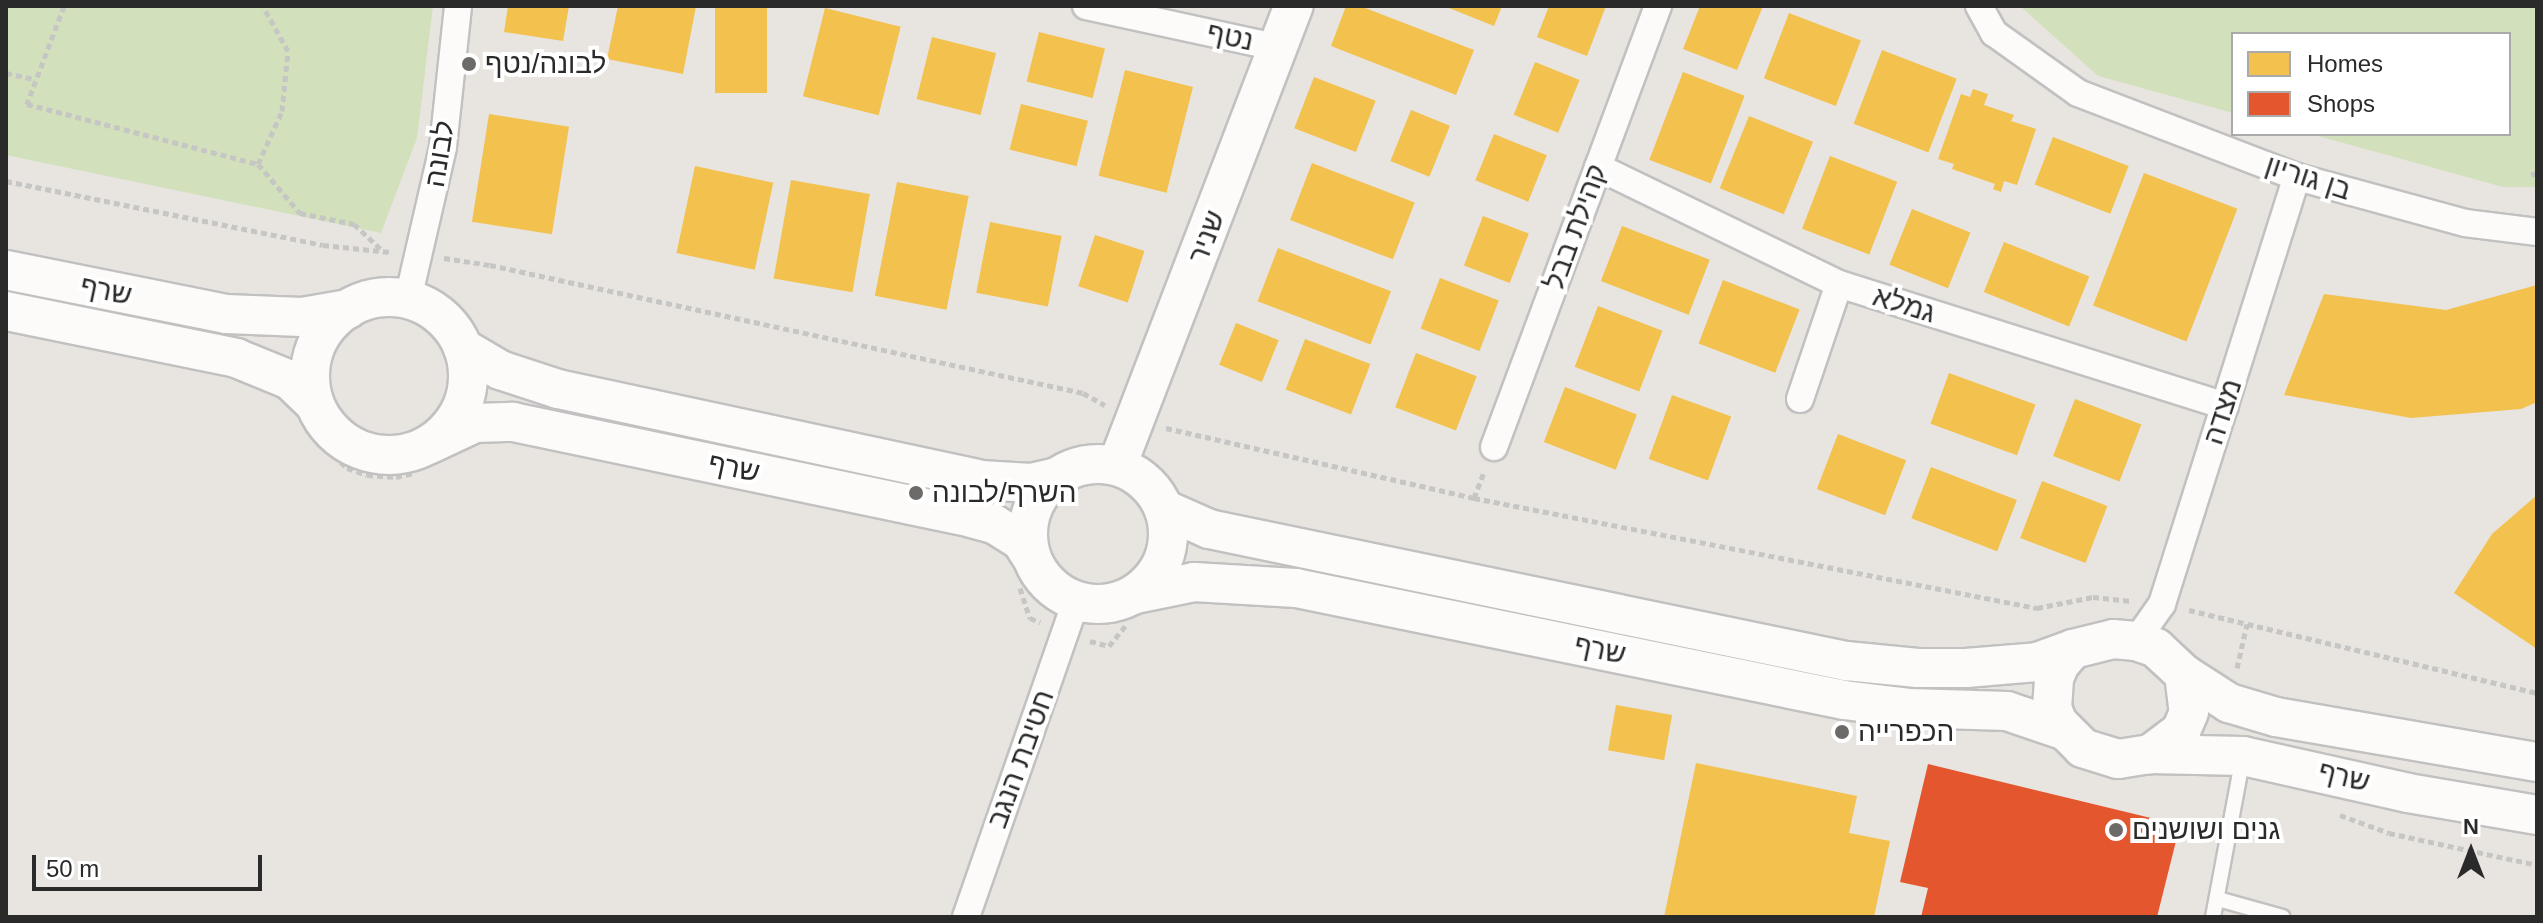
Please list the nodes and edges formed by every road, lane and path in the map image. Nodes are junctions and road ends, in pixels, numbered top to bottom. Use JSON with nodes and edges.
{"nodes":[{"id":1,"x":64,"y":6,"type":"edge"},
{"id":2,"x":263,"y":6,"type":"edge"},
{"id":3,"x":458,"y":6,"type":"edge"},
{"id":4,"x":1086,"y":6,"type":"edge"},
{"id":5,"x":1294,"y":6,"type":"edge"},
{"id":6,"x":1658,"y":6,"type":"edge"},
{"id":7,"x":1979,"y":6,"type":"edge"},
{"id":8,"x":1280,"y":48,"type":"junction"},
{"id":9,"x":6,"y":73,"type":"edge"},
{"id":10,"x":35,"y":79,"type":"junction"},
{"id":11,"x":258,"y":164,"type":"junction"},
{"id":12,"x":1598,"y":167,"type":"junction"},
{"id":13,"x":2297,"y":177,"type":"junction"},
{"id":14,"x":6,"y":181,"type":"edge"},
{"id":15,"x":2537,"y":232,"type":"edge"},
{"id":16,"x":384,"y":252,"type":"junction"},
{"id":17,"x":420,"y":255,"type":"junction"},
{"id":18,"x":6,"y":270,"type":"edge"},
{"id":19,"x":1839,"y":284,"type":"junction"},
{"id":20,"x":408,"y":299,"type":"junction"},
{"id":21,"x":348,"y":309,"type":"junction"},
{"id":22,"x":6,"y":311,"type":"edge"},
{"id":23,"x":463,"y":348,"type":"junction"},
{"id":24,"x":1800,"y":399,"type":"dead end"},
{"id":25,"x":314,"y":403,"type":"junction"},
{"id":26,"x":2225,"y":406,"type":"junction"},
{"id":27,"x":1135,"y":421,"type":"junction"},
{"id":28,"x":430,"y":444,"type":"junction"},
{"id":29,"x":1494,"y":447,"type":"dead end"},
{"id":30,"x":1117,"y":466,"type":"junction"},
{"id":31,"x":1057,"y":477,"type":"junction"},
{"id":32,"x":1164,"y":509,"type":"junction"},
{"id":33,"x":1030,"y":555,"type":"junction"},
{"id":34,"x":1136,"y":594,"type":"junction"},
{"id":35,"x":1076,"y":602,"type":"junction"},
{"id":36,"x":2162,"y":604,"type":"junction"},
{"id":37,"x":2136,"y":641,"type":"junction"},
{"id":38,"x":2073,"y":649,"type":"junction"},
{"id":39,"x":2184,"y":674,"type":"junction"},
{"id":40,"x":2537,"y":693,"type":"edge"},
{"id":41,"x":2063,"y":730,"type":"junction"},
{"id":42,"x":2150,"y":754,"type":"junction"},
{"id":43,"x":2243,"y":756,"type":"junction"},
{"id":44,"x":2537,"y":762,"type":"edge"},
{"id":45,"x":2537,"y":815,"type":"edge"},
{"id":46,"x":2218,"y":899,"type":"junction"},
{"id":47,"x":966,"y":917,"type":"edge"},
{"id":48,"x":2213,"y":917,"type":"edge"},
{"id":49,"x":2283,"y":917,"type":"edge"}],
"edges":[{"from":1,"to":10,"type":"path"},
{"from":2,"to":11,"type":"path"},
{"from":3,"to":17,"type":"street","name":"לבונה"},
{"from":4,"to":8,"type":"street","name":"נטף"},
{"from":5,"to":8,"type":"street","name":"שניר"},
{"from":6,"to":12,"type":"street","name":"קהילת בבל"},
{"from":7,"to":13,"type":"street","name":"בן גוריון"},
{"from":8,"to":27,"type":"street","name":"שניר"},
{"from":9,"to":10,"type":"path"},
{"from":10,"to":11,"type":"path"},
{"from":11,"to":16,"type":"path"},
{"from":12,"to":19,"type":"street","name":"גמלא"},
{"from":12,"to":29,"type":"street","name":"קהילת בבל"},
{"from":13,"to":15,"type":"street","name":"בן גוריון"},
{"from":13,"to":26,"type":"street","name":"מצדה"},
{"from":14,"to":16,"type":"path"},
{"from":16,"to":17,"type":"path"},
{"from":17,"to":20,"type":"street","name":"לבונה"},
{"from":17,"to":27,"type":"path"},
{"from":18,"to":21,"type":"street","name":"שרף"},
{"from":19,"to":24,"type":"street"},
{"from":19,"to":26,"type":"street","name":"גמלא"},
{"from":20,"to":21,"type":"street"},
{"from":20,"to":23,"type":"street"},
{"from":21,"to":25,"type":"street"},
{"from":22,"to":25,"type":"street","name":"שרף"},
{"from":23,"to":28,"type":"street"},
{"from":23,"to":31,"type":"street","name":"שרף"},
{"from":25,"to":28,"type":"street"},
{"from":26,"to":36,"type":"street","name":"מצדה"},
{"from":27,"to":30,"type":"street","name":"שניר"},
{"from":27,"to":36,"type":"path"},
{"from":28,"to":33,"type":"street","name":"שרף"},
{"from":30,"to":31,"type":"street"},
{"from":30,"to":32,"type":"street"},
{"from":31,"to":33,"type":"street"},
{"from":32,"to":34,"type":"street"},
{"from":32,"to":38,"type":"street","name":"שרף"},
{"from":33,"to":35,"type":"street"},
{"from":34,"to":35,"type":"street"},
{"from":34,"to":41,"type":"street","name":"שרף"},
{"from":35,"to":47,"type":"street","name":"חטיבת הנגב"},
{"from":36,"to":37,"type":"street","name":"מצדה"},
{"from":36,"to":40,"type":"path"},
{"from":37,"to":38,"type":"street"},
{"from":37,"to":39,"type":"street"},
{"from":38,"to":41,"type":"street"},
{"from":39,"to":42,"type":"street"},
{"from":39,"to":44,"type":"street","name":"שרף"},
{"from":41,"to":42,"type":"street"},
{"from":42,"to":43,"type":"street","name":"שרף"},
{"from":43,"to":45,"type":"street","name":"שרף"},
{"from":43,"to":46,"type":"lane"},
{"from":46,"to":48,"type":"lane"},
{"from":46,"to":49,"type":"lane"}]}
